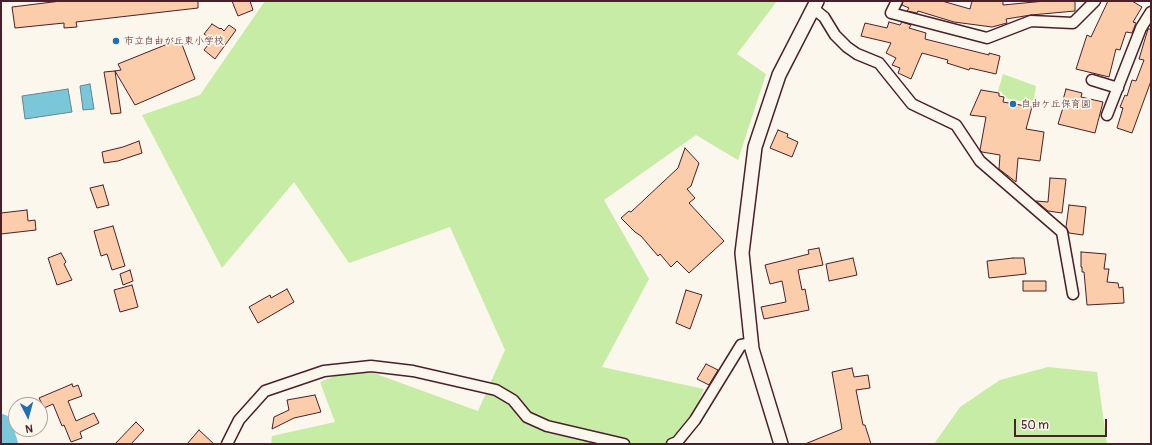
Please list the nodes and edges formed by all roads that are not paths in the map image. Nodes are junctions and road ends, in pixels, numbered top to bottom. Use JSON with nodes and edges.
{"nodes":[{"id":1,"x":897,"y":1,"type":"edge"},
{"id":2,"x":1095,"y":1,"type":"edge"},
{"id":3,"x":816,"y":5,"type":"edge"},
{"id":4,"x":1151,"y":12,"type":"edge"},
{"id":5,"x":1092,"y":80,"type":"dead end"},
{"id":6,"x":1118,"y":88,"type":"junction"},
{"id":7,"x":1107,"y":115,"type":"dead end"},
{"id":8,"x":1073,"y":294,"type":"dead end"},
{"id":9,"x":752,"y":343,"type":"junction"},
{"id":10,"x":226,"y":444,"type":"edge"},
{"id":11,"x":624,"y":444,"type":"edge"},
{"id":12,"x":672,"y":444,"type":"edge"},
{"id":13,"x":781,"y":444,"type":"edge"}],
"edges":[{"from":1,"to":2,"type":"street"},
{"from":3,"to":8,"type":"street"},
{"from":3,"to":9,"type":"street"},
{"from":4,"to":6,"type":"street"},
{"from":5,"to":6,"type":"street"},
{"from":6,"to":7,"type":"street"},
{"from":9,"to":12,"type":"street"},
{"from":9,"to":13,"type":"street"},
{"from":10,"to":11,"type":"street"}]}
